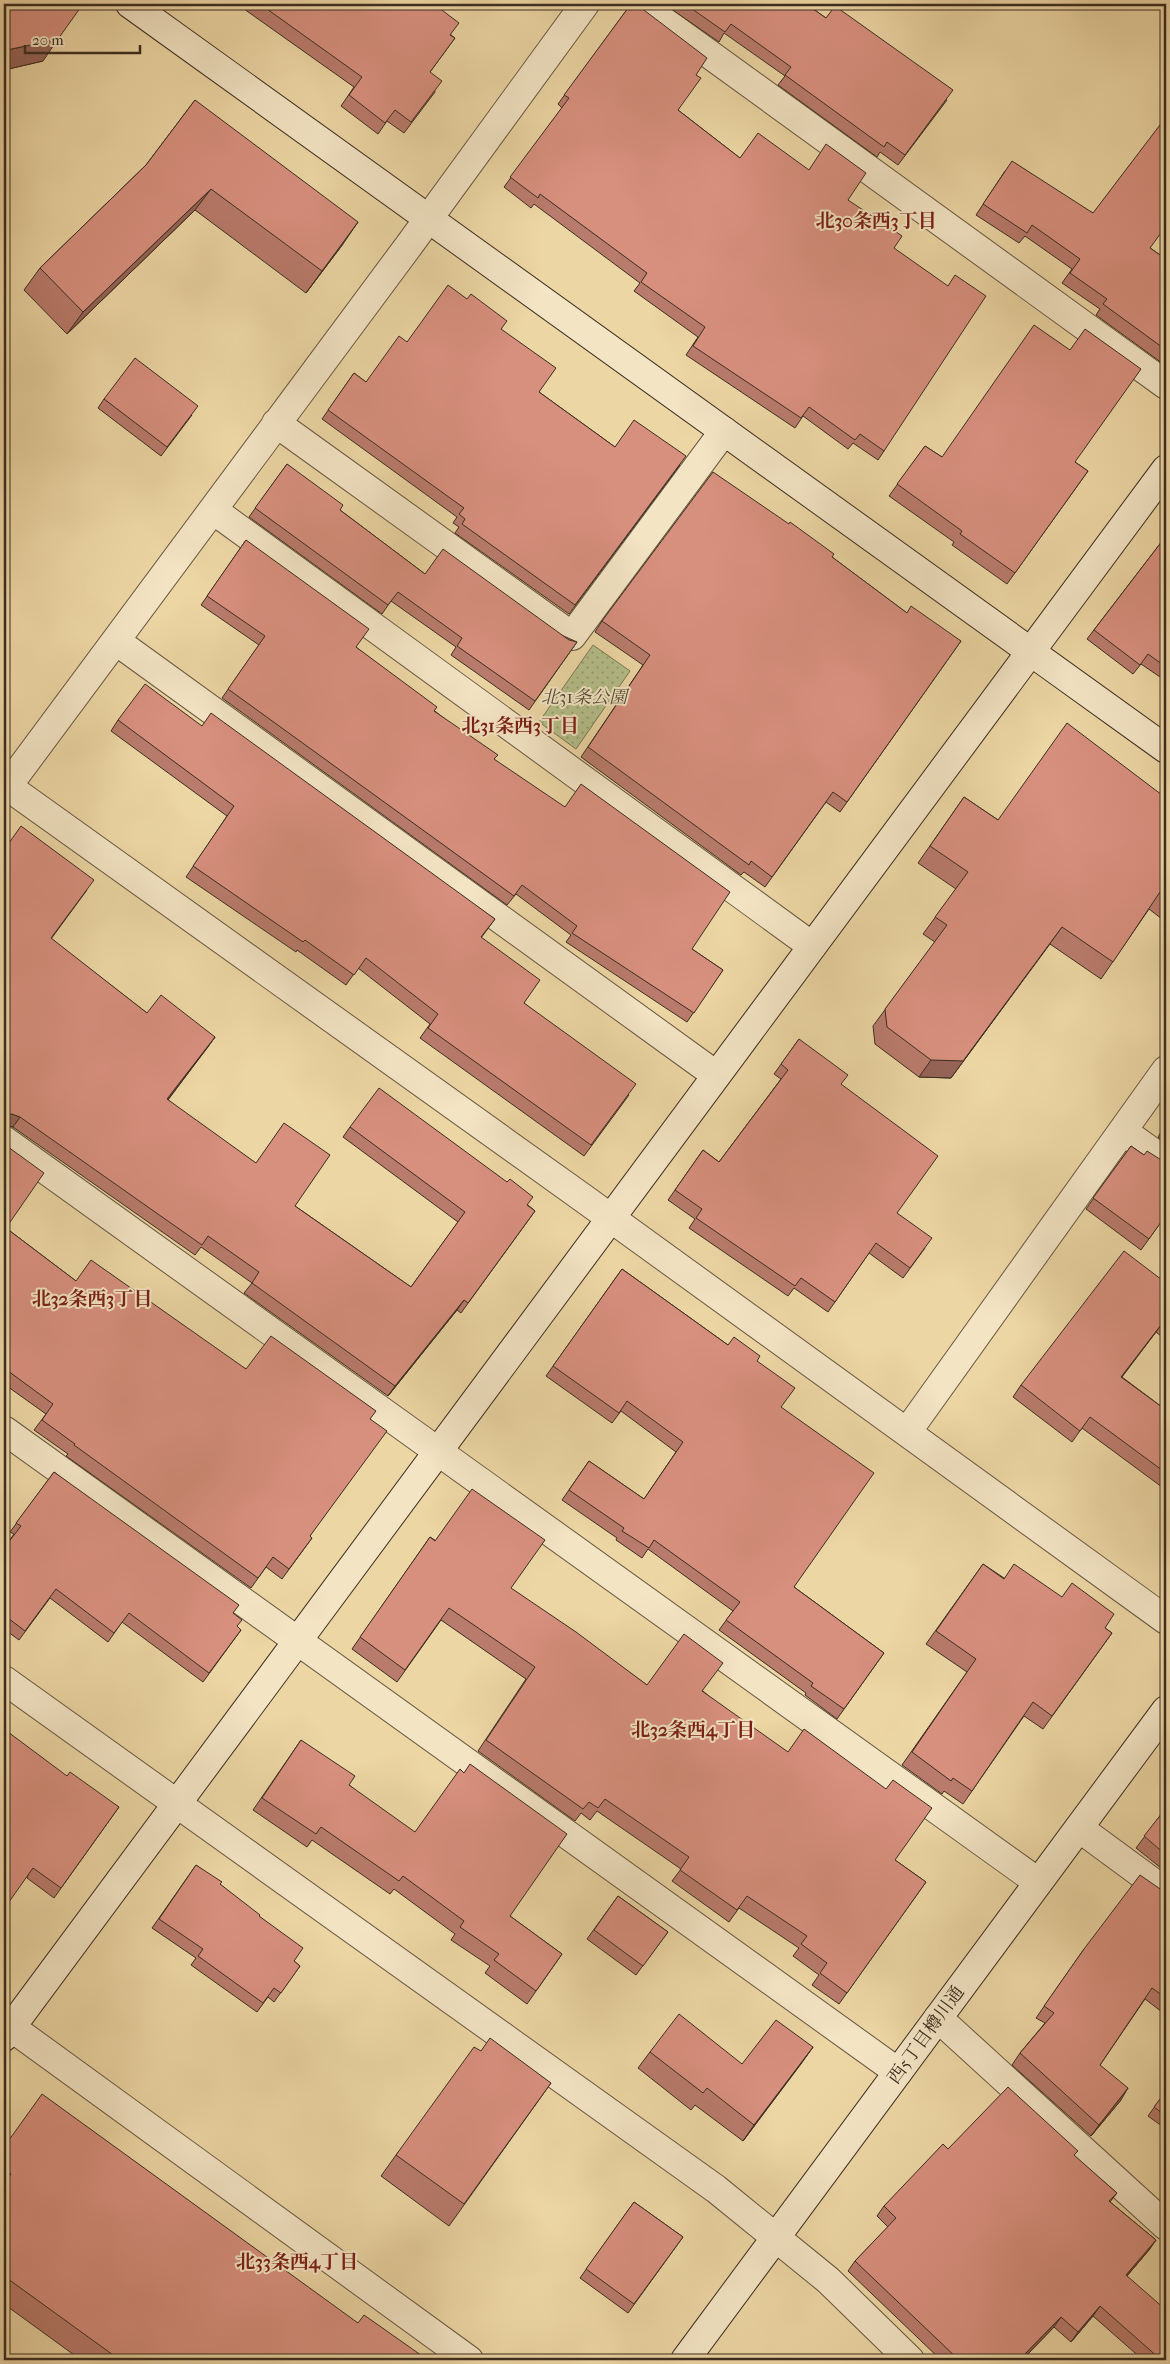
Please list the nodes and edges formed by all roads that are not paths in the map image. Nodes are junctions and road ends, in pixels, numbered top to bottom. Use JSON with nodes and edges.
{"nodes":[{"id":1,"x":130,"y":4,"type":"edge"},
{"id":2,"x":585,"y":4,"type":"edge"},
{"id":3,"x":640,"y":4,"type":"edge"},
{"id":4,"x":429,"y":218,"type":"junction"},
{"id":5,"x":1166,"y":385,"type":"edge"},
{"id":6,"x":276,"y":423,"type":"junction"},
{"id":7,"x":724,"y":431,"type":"junction"},
{"id":8,"x":1166,"y":469,"type":"edge"},
{"id":9,"x":212,"y":510,"type":"junction"},
{"id":10,"x":116,"y":641,"type":"junction"},
{"id":11,"x":1031,"y":650,"type":"junction"},
{"id":12,"x":1166,"y":749,"type":"edge"},
{"id":13,"x":6,"y":789,"type":"edge"},
{"id":14,"x":812,"y":946,"type":"junction"},
{"id":15,"x":1166,"y":1070,"type":"edge"},
{"id":16,"x":716,"y":1075,"type":"junction"},
{"id":17,"x":1124,"y":1131,"type":"junction"},
{"id":18,"x":4,"y":1140,"type":"edge"},
{"id":19,"x":1166,"y":1162,"type":"edge"},
{"id":20,"x":610,"y":1218,"type":"junction"},
{"id":21,"x":4,"y":1430,"type":"edge"},
{"id":22,"x":907,"y":1432,"type":"junction"},
{"id":23,"x":438,"y":1450,"type":"junction"},
{"id":24,"x":1166,"y":1620,"type":"edge"},
{"id":25,"x":298,"y":1640,"type":"junction"},
{"id":26,"x":4,"y":1680,"type":"edge"},
{"id":27,"x":1166,"y":1710,"type":"edge"},
{"id":28,"x":177,"y":1803,"type":"junction"},
{"id":29,"x":1079,"y":1828,"type":"junction"},
{"id":30,"x":1038,"y":1882,"type":"junction"},
{"id":31,"x":1166,"y":1892,"type":"edge"},
{"id":32,"x":938,"y":2018,"type":"junction"},
{"id":33,"x":6,"y":2028,"type":"edge"},
{"id":34,"x":898,"y":2072,"type":"junction"},
{"id":35,"x":1166,"y":2226,"type":"edge"},
{"id":36,"x":776,"y":2238,"type":"junction"},
{"id":37,"x":469,"y":2360,"type":"edge"},
{"id":38,"x":685,"y":2360,"type":"edge"},
{"id":39,"x":910,"y":2360,"type":"edge"}],
"edges":[{"from":1,"to":4,"type":"street"},
{"from":2,"to":4,"type":"street"},
{"from":3,"to":5,"type":"street"},
{"from":4,"to":6,"type":"street"},
{"from":4,"to":7,"type":"street"},
{"from":6,"to":7,"type":"street"},
{"from":6,"to":9,"type":"street"},
{"from":7,"to":11,"type":"street"},
{"from":8,"to":11,"type":"street"},
{"from":9,"to":10,"type":"street"},
{"from":9,"to":14,"type":"street"},
{"from":10,"to":13,"type":"street"},
{"from":10,"to":16,"type":"street"},
{"from":11,"to":12,"type":"street"},
{"from":11,"to":14,"type":"street"},
{"from":13,"to":20,"type":"street"},
{"from":14,"to":16,"type":"street"},
{"from":15,"to":17,"type":"street"},
{"from":16,"to":20,"type":"street"},
{"from":17,"to":19,"type":"street"},
{"from":17,"to":22,"type":"street"},
{"from":18,"to":23,"type":"street"},
{"from":20,"to":22,"type":"street"},
{"from":20,"to":23,"type":"street"},
{"from":21,"to":25,"type":"street"},
{"from":22,"to":24,"type":"street"},
{"from":23,"to":25,"type":"street"},
{"from":23,"to":30,"type":"street"},
{"from":25,"to":28,"type":"street"},
{"from":25,"to":34,"type":"street"},
{"from":26,"to":28,"type":"street"},
{"from":27,"to":29,"type":"street","name":"西5丁目樽川通"},
{"from":28,"to":33,"type":"street"},
{"from":28,"to":36,"type":"street"},
{"from":29,"to":30,"type":"street","name":"西5丁目樽川通"},
{"from":29,"to":31,"type":"street"},
{"from":30,"to":32,"type":"street","name":"西5丁目樽川通"},
{"from":32,"to":34,"type":"street","name":"西5丁目樽川通"},
{"from":32,"to":35,"type":"street"},
{"from":33,"to":37,"type":"street"},
{"from":34,"to":36,"type":"street","name":"西5丁目樽川通"},
{"from":36,"to":38,"type":"street","name":"西5丁目樽川通"},
{"from":36,"to":39,"type":"street"}]}
